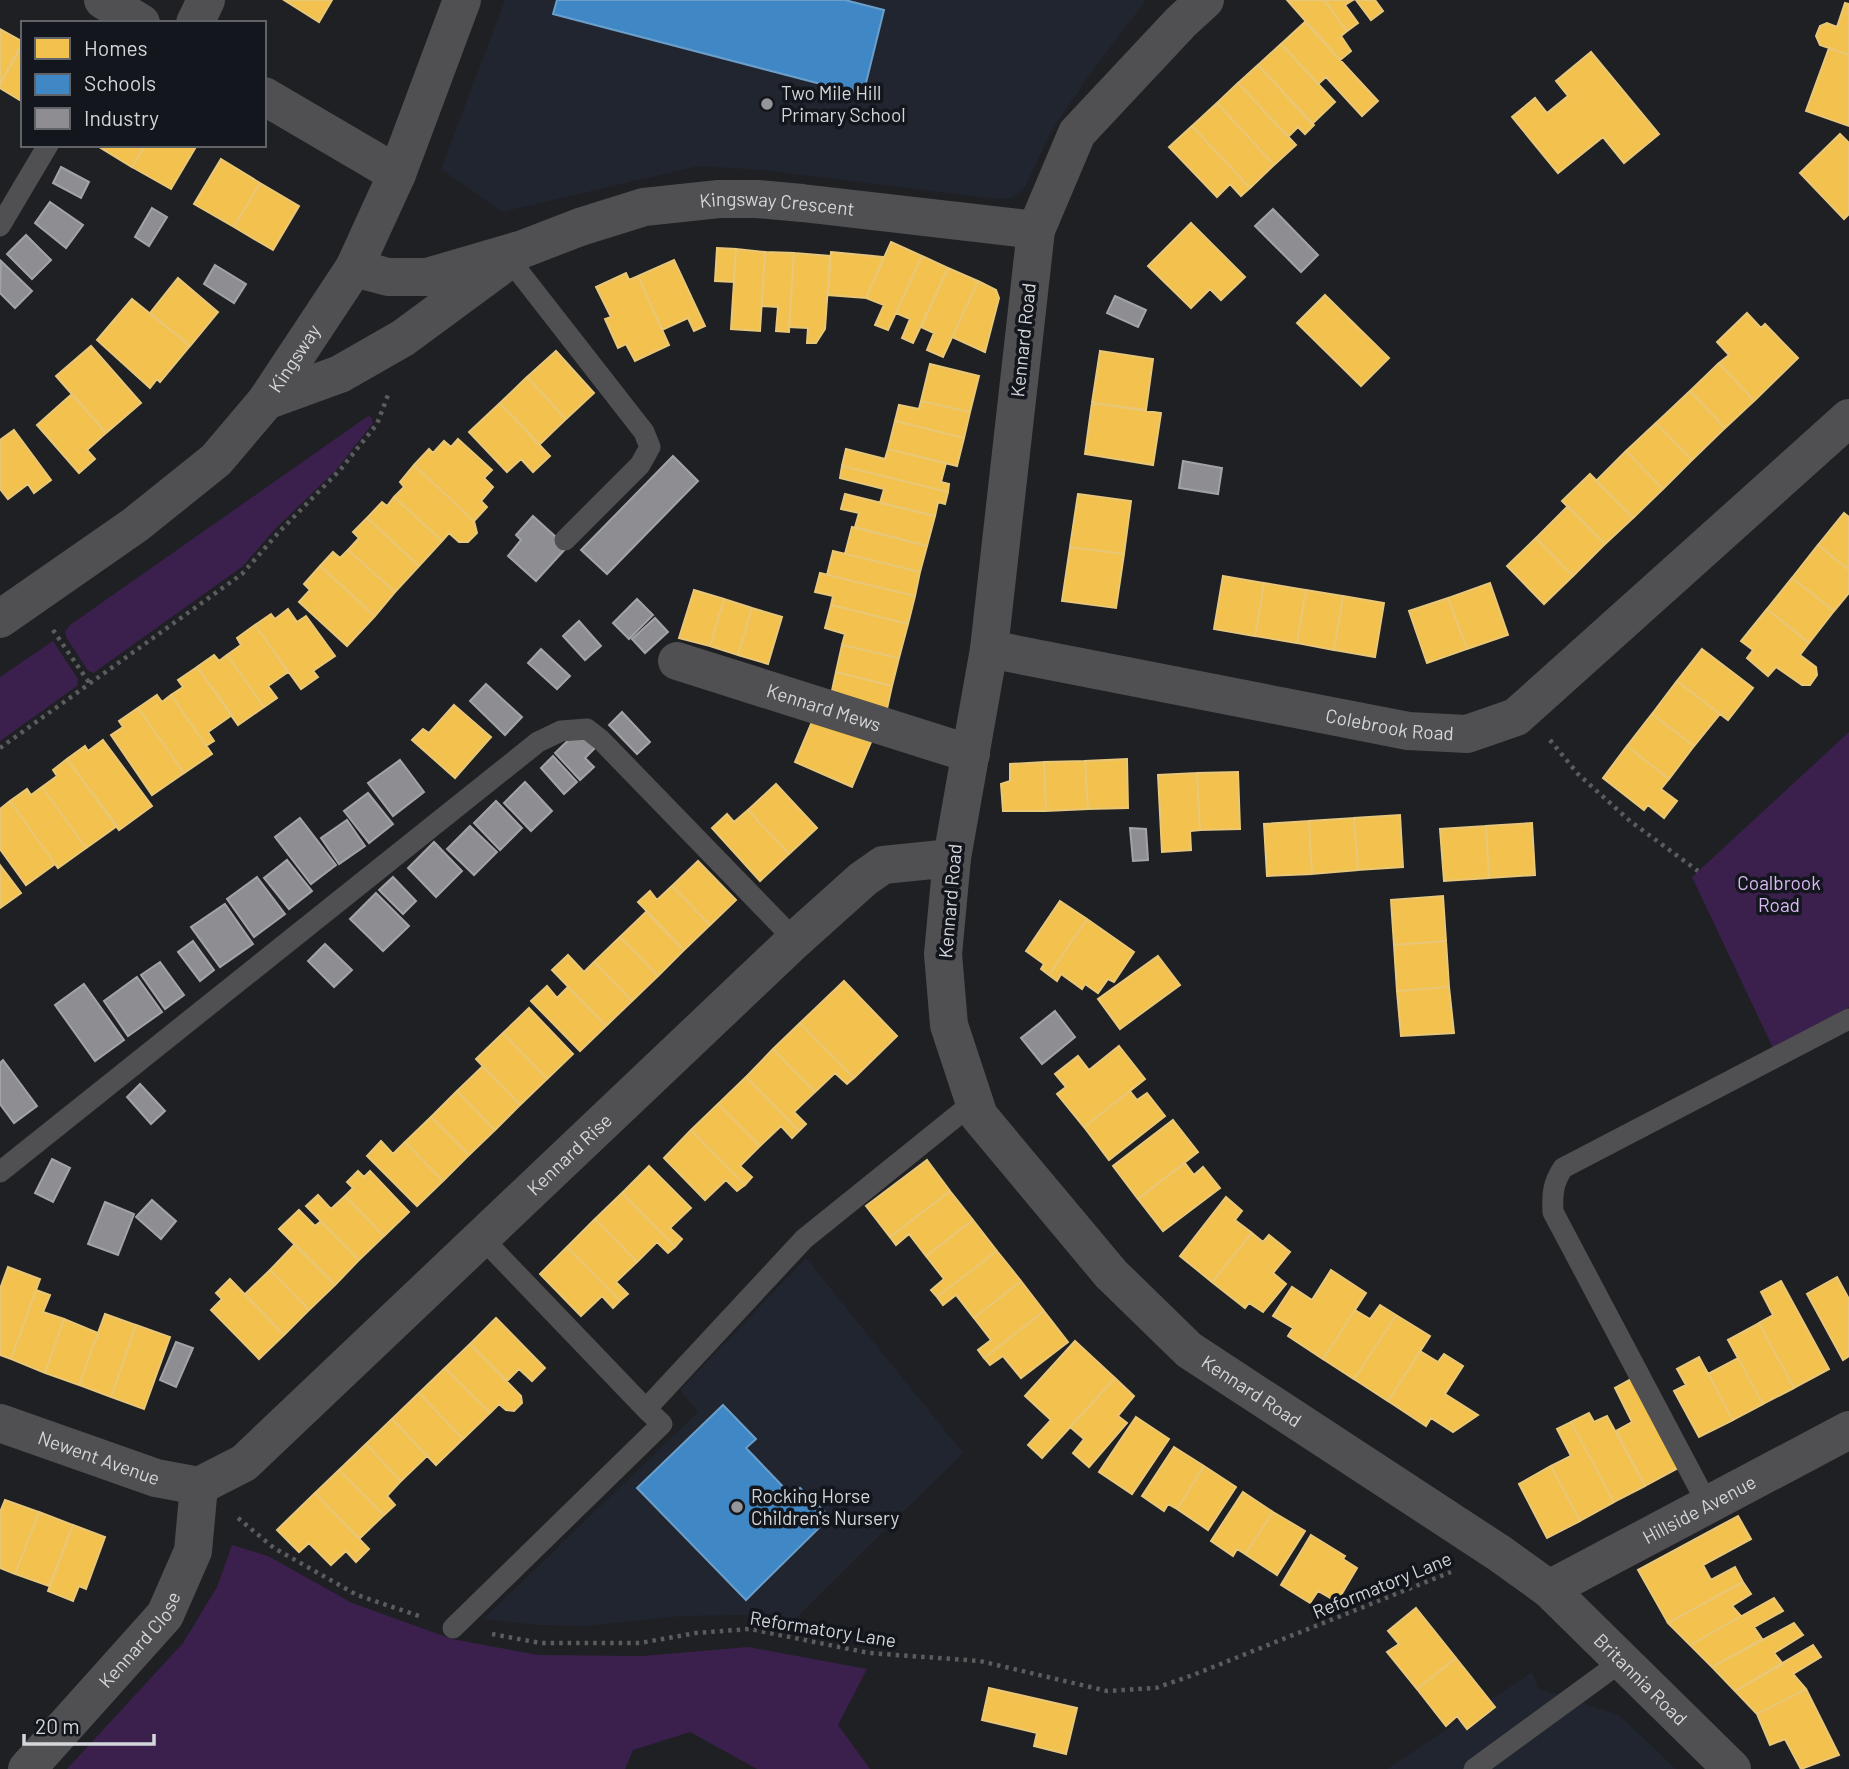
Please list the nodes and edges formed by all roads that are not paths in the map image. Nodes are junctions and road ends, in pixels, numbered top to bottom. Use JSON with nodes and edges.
{"nodes":[{"id":1,"x":206,"y":0,"type":"edge"},
{"id":2,"x":461,"y":0,"type":"edge"},
{"id":3,"x":1205,"y":0,"type":"edge"},
{"id":4,"x":196,"y":21,"type":"edge"},
{"id":5,"x":266,"y":97,"type":"edge"},
{"id":6,"x":47,"y":147,"type":"edge"},
{"id":7,"x":397,"y":174,"type":"junction"},
{"id":8,"x":0,"y":226,"type":"edge"},
{"id":9,"x":1036,"y":230,"type":"junction"},
{"id":10,"x":516,"y":254,"type":"junction"},
{"id":11,"x":354,"y":268,"type":"junction"},
{"id":12,"x":266,"y":401,"type":"junction"},
{"id":13,"x":1849,"y":418,"type":"edge"},
{"id":14,"x":565,"y":540,"type":"dead end"},
{"id":15,"x":0,"y":619,"type":"edge"},
{"id":16,"x":989,"y":649,"type":"junction"},
{"id":17,"x":677,"y":661,"type":"dead end"},
{"id":18,"x":971,"y":754,"type":"junction"},
{"id":19,"x":952,"y":858,"type":"junction"},
{"id":20,"x":795,"y":940,"type":"junction"},
{"id":21,"x":1849,"y":1019,"type":"edge"},
{"id":22,"x":974,"y":1102,"type":"junction"},
{"id":23,"x":0,"y":1172,"type":"edge"},
{"id":24,"x":482,"y":1238,"type":"junction"},
{"id":25,"x":646,"y":1409,"type":"junction"},
{"id":26,"x":0,"y":1423,"type":"edge"},
{"id":27,"x":1849,"y":1430,"type":"edge"},
{"id":28,"x":199,"y":1486,"type":"junction"},
{"id":29,"x":1707,"y":1505,"type":"junction"},
{"id":30,"x":1549,"y":1589,"type":"junction"},
{"id":31,"x":453,"y":1628,"type":"road end"},
{"id":32,"x":1622,"y":1661,"type":"junction"},
{"id":33,"x":27,"y":1769,"type":"edge"},
{"id":34,"x":1474,"y":1769,"type":"edge"},
{"id":35,"x":1732,"y":1769,"type":"edge"}],
"edges":[{"from":1,"to":4,"type":"street"},
{"from":2,"to":7,"type":"street","name":"Kingsway"},
{"from":3,"to":9,"type":"street","name":"Kennard Road"},
{"from":5,"to":7,"type":"street"},
{"from":6,"to":8,"type":"lane"},
{"from":7,"to":11,"type":"street","name":"Kingsway"},
{"from":9,"to":10,"type":"street","name":"Kingsway Crescent"},
{"from":9,"to":16,"type":"street","name":"Kennard Road"},
{"from":10,"to":11,"type":"street","name":"Kingsway Crescent"},
{"from":10,"to":12,"type":"street","name":"Kingsway Crescent"},
{"from":10,"to":14,"type":"lane"},
{"from":11,"to":12,"type":"street","name":"Kingsway"},
{"from":12,"to":15,"type":"street","name":"Kingsway"},
{"from":13,"to":16,"type":"street","name":"Colebrook Road"},
{"from":16,"to":18,"type":"street","name":"Kennard Road"},
{"from":17,"to":18,"type":"street","name":"Kennard Mews"},
{"from":18,"to":19,"type":"street","name":"Kennard Road"},
{"from":19,"to":20,"type":"street","name":"Kennard Rise"},
{"from":19,"to":22,"type":"street","name":"Kennard Road"},
{"from":20,"to":23,"type":"lane"},
{"from":20,"to":24,"type":"street","name":"Kennard Rise"},
{"from":21,"to":29,"type":"lane"},
{"from":22,"to":25,"type":"lane"},
{"from":22,"to":30,"type":"street","name":"Kennard Road"},
{"from":24,"to":25,"type":"lane"},
{"from":24,"to":28,"type":"street","name":"Kennard Rise"},
{"from":25,"to":31,"type":"lane"},
{"from":26,"to":28,"type":"street","name":"Newent Avenue"},
{"from":27,"to":29,"type":"street","name":"Hillside Avenue"},
{"from":28,"to":33,"type":"street","name":"Kennard Close"},
{"from":29,"to":30,"type":"street","name":"Hillside Avenue"},
{"from":30,"to":32,"type":"street","name":"Britannia Road"},
{"from":32,"to":34,"type":"lane"},
{"from":32,"to":35,"type":"street","name":"Britannia Road"}]}
